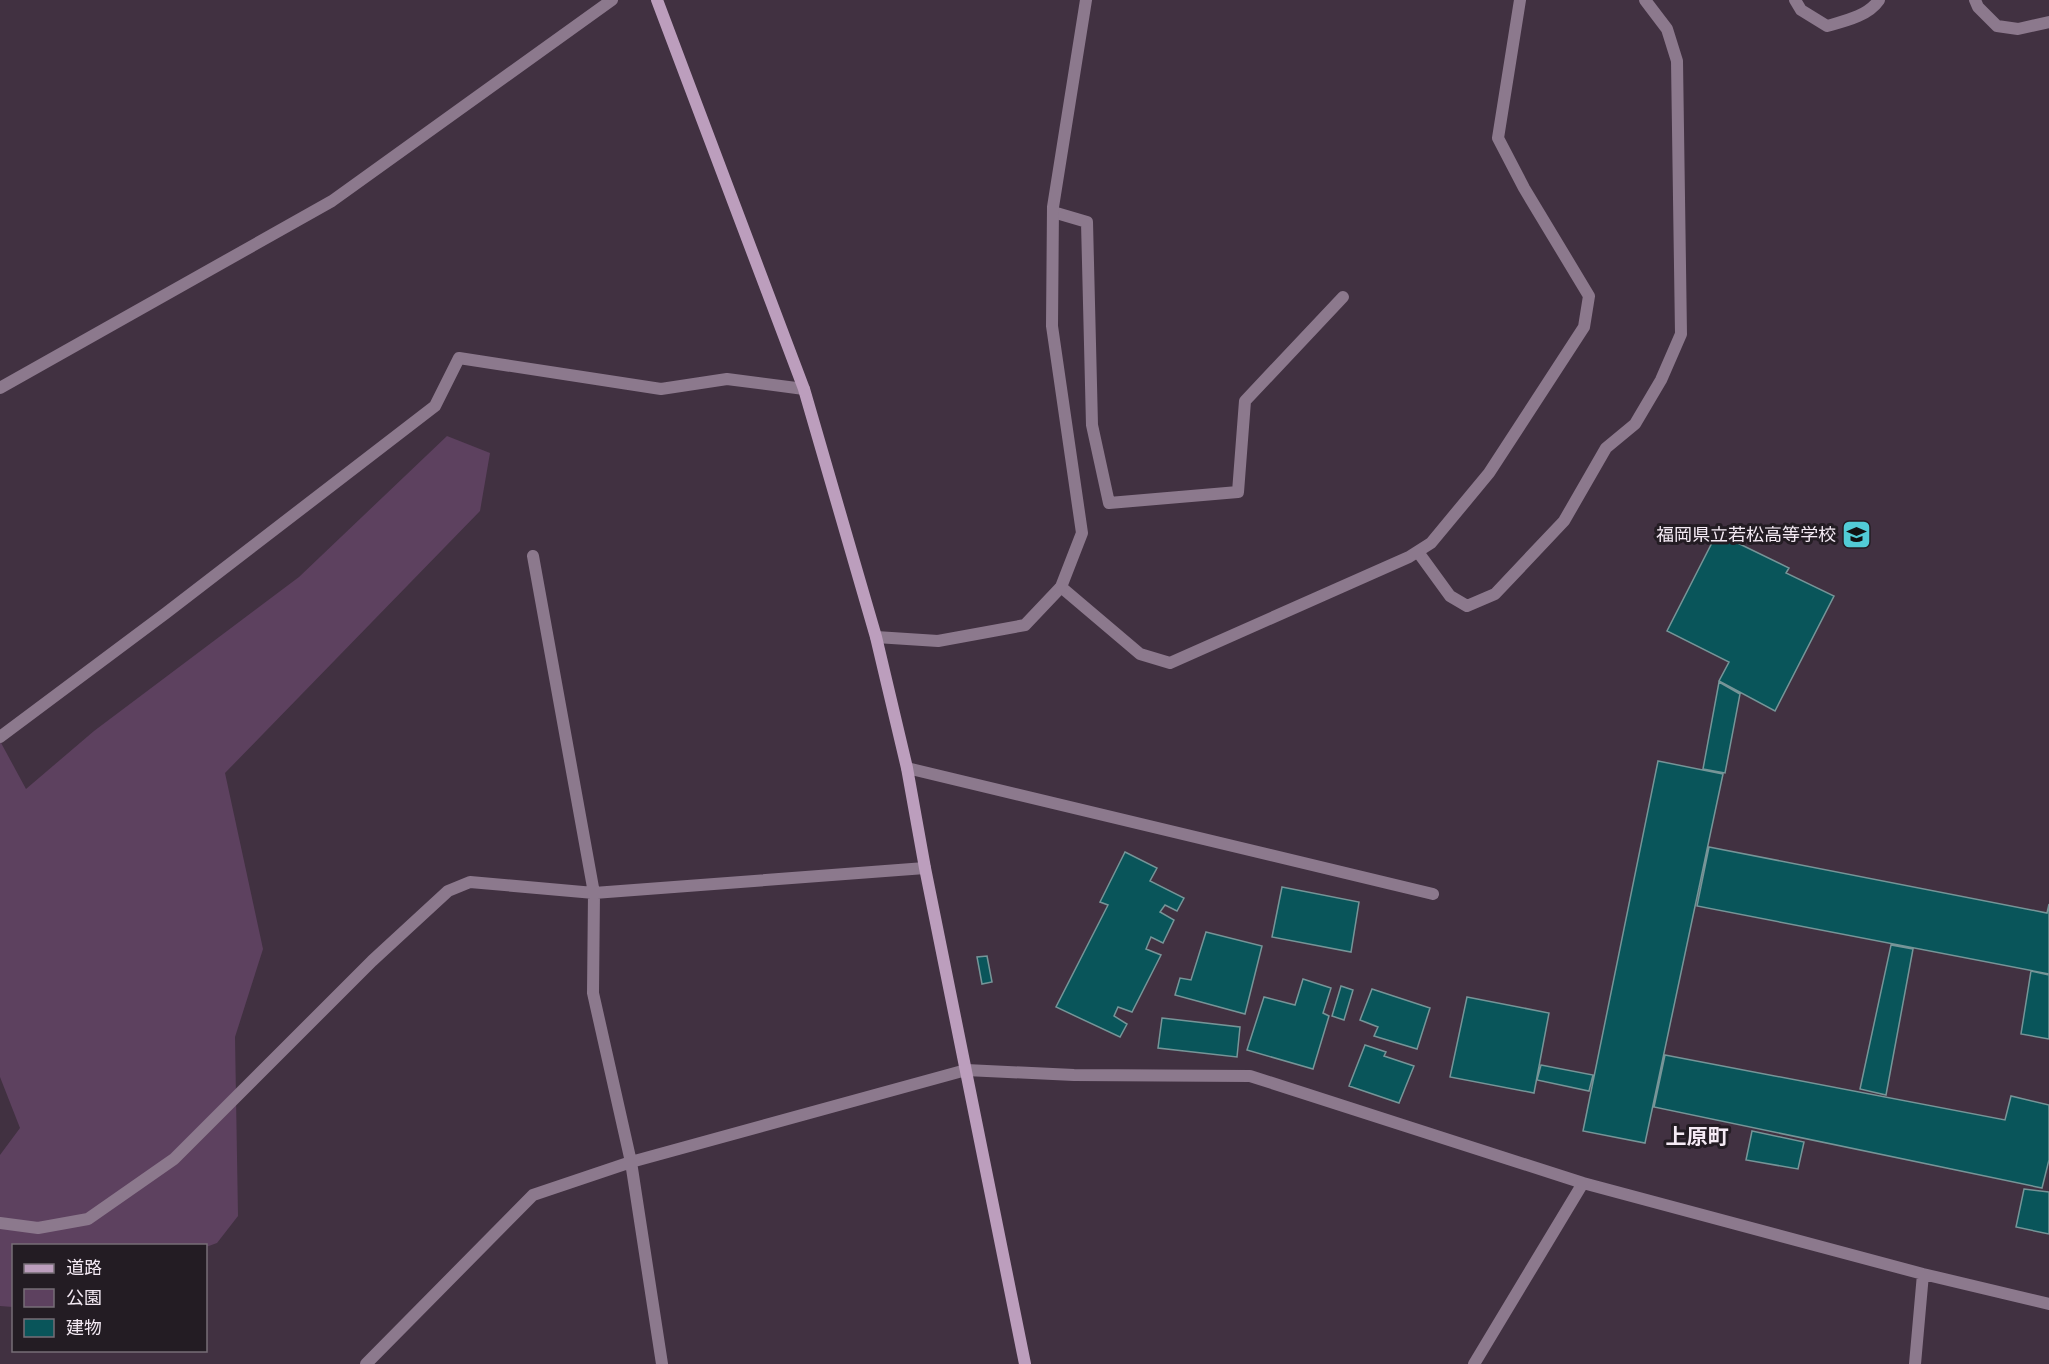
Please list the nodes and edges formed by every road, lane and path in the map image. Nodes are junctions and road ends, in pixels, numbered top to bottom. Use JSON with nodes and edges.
{"nodes":[{"id":1,"x":612,"y":0,"type":"edge"},
{"id":2,"x":657,"y":0,"type":"edge"},
{"id":3,"x":1086,"y":0,"type":"edge"},
{"id":4,"x":1520,"y":0,"type":"edge"},
{"id":5,"x":1645,"y":0,"type":"edge"},
{"id":6,"x":1795,"y":0,"type":"edge"},
{"id":7,"x":1879,"y":0,"type":"edge"},
{"id":8,"x":1975,"y":0,"type":"edge"},
{"id":9,"x":2049,"y":22,"type":"edge"},
{"id":10,"x":1053,"y":212,"type":"junction"},
{"id":11,"x":1343,"y":297,"type":"dead end"},
{"id":12,"x":0,"y":388,"type":"edge"},
{"id":13,"x":804,"y":389,"type":"junction"},
{"id":14,"x":1418,"y":552,"type":"junction"},
{"id":15,"x":533,"y":556,"type":"dead end"},
{"id":16,"x":1061,"y":587,"type":"junction"},
{"id":17,"x":876,"y":637,"type":"junction"},
{"id":18,"x":0,"y":737,"type":"edge"},
{"id":19,"x":908,"y":768,"type":"junction"},
{"id":20,"x":925,"y":868,"type":"junction"},
{"id":21,"x":594,"y":893,"type":"junction"},
{"id":22,"x":1432,"y":894,"type":"dead end"},
{"id":23,"x":966,"y":1070,"type":"junction"},
{"id":24,"x":631,"y":1162,"type":"junction"},
{"id":25,"x":1583,"y":1183,"type":"junction"},
{"id":26,"x":0,"y":1223,"type":"edge"},
{"id":27,"x":1923,"y":1274,"type":"junction"},
{"id":28,"x":2049,"y":1304,"type":"edge"},
{"id":29,"x":366,"y":1364,"type":"edge"},
{"id":30,"x":662,"y":1364,"type":"edge"},
{"id":31,"x":1025,"y":1364,"type":"edge"},
{"id":32,"x":1474,"y":1364,"type":"edge"},
{"id":33,"x":1915,"y":1364,"type":"edge"}],
"edges":[{"from":1,"to":12,"type":"street"},
{"from":2,"to":13,"type":"street"},
{"from":3,"to":10,"type":"street"},
{"from":4,"to":14,"type":"street"},
{"from":5,"to":14,"type":"street"},
{"from":6,"to":7,"type":"street"},
{"from":8,"to":9,"type":"street"},
{"from":10,"to":11,"type":"street"},
{"from":10,"to":16,"type":"street"},
{"from":13,"to":17,"type":"street"},
{"from":13,"to":18,"type":"street"},
{"from":14,"to":16,"type":"street"},
{"from":15,"to":21,"type":"street"},
{"from":16,"to":17,"type":"street"},
{"from":17,"to":19,"type":"street"},
{"from":19,"to":20,"type":"street"},
{"from":19,"to":22,"type":"street"},
{"from":20,"to":21,"type":"street"},
{"from":20,"to":23,"type":"street"},
{"from":21,"to":24,"type":"street"},
{"from":21,"to":26,"type":"street"},
{"from":23,"to":24,"type":"street"},
{"from":23,"to":25,"type":"street"},
{"from":23,"to":31,"type":"street"},
{"from":24,"to":29,"type":"street"},
{"from":24,"to":30,"type":"street"},
{"from":25,"to":27,"type":"street"},
{"from":25,"to":32,"type":"street"},
{"from":27,"to":28,"type":"street"},
{"from":27,"to":33,"type":"street"}]}
